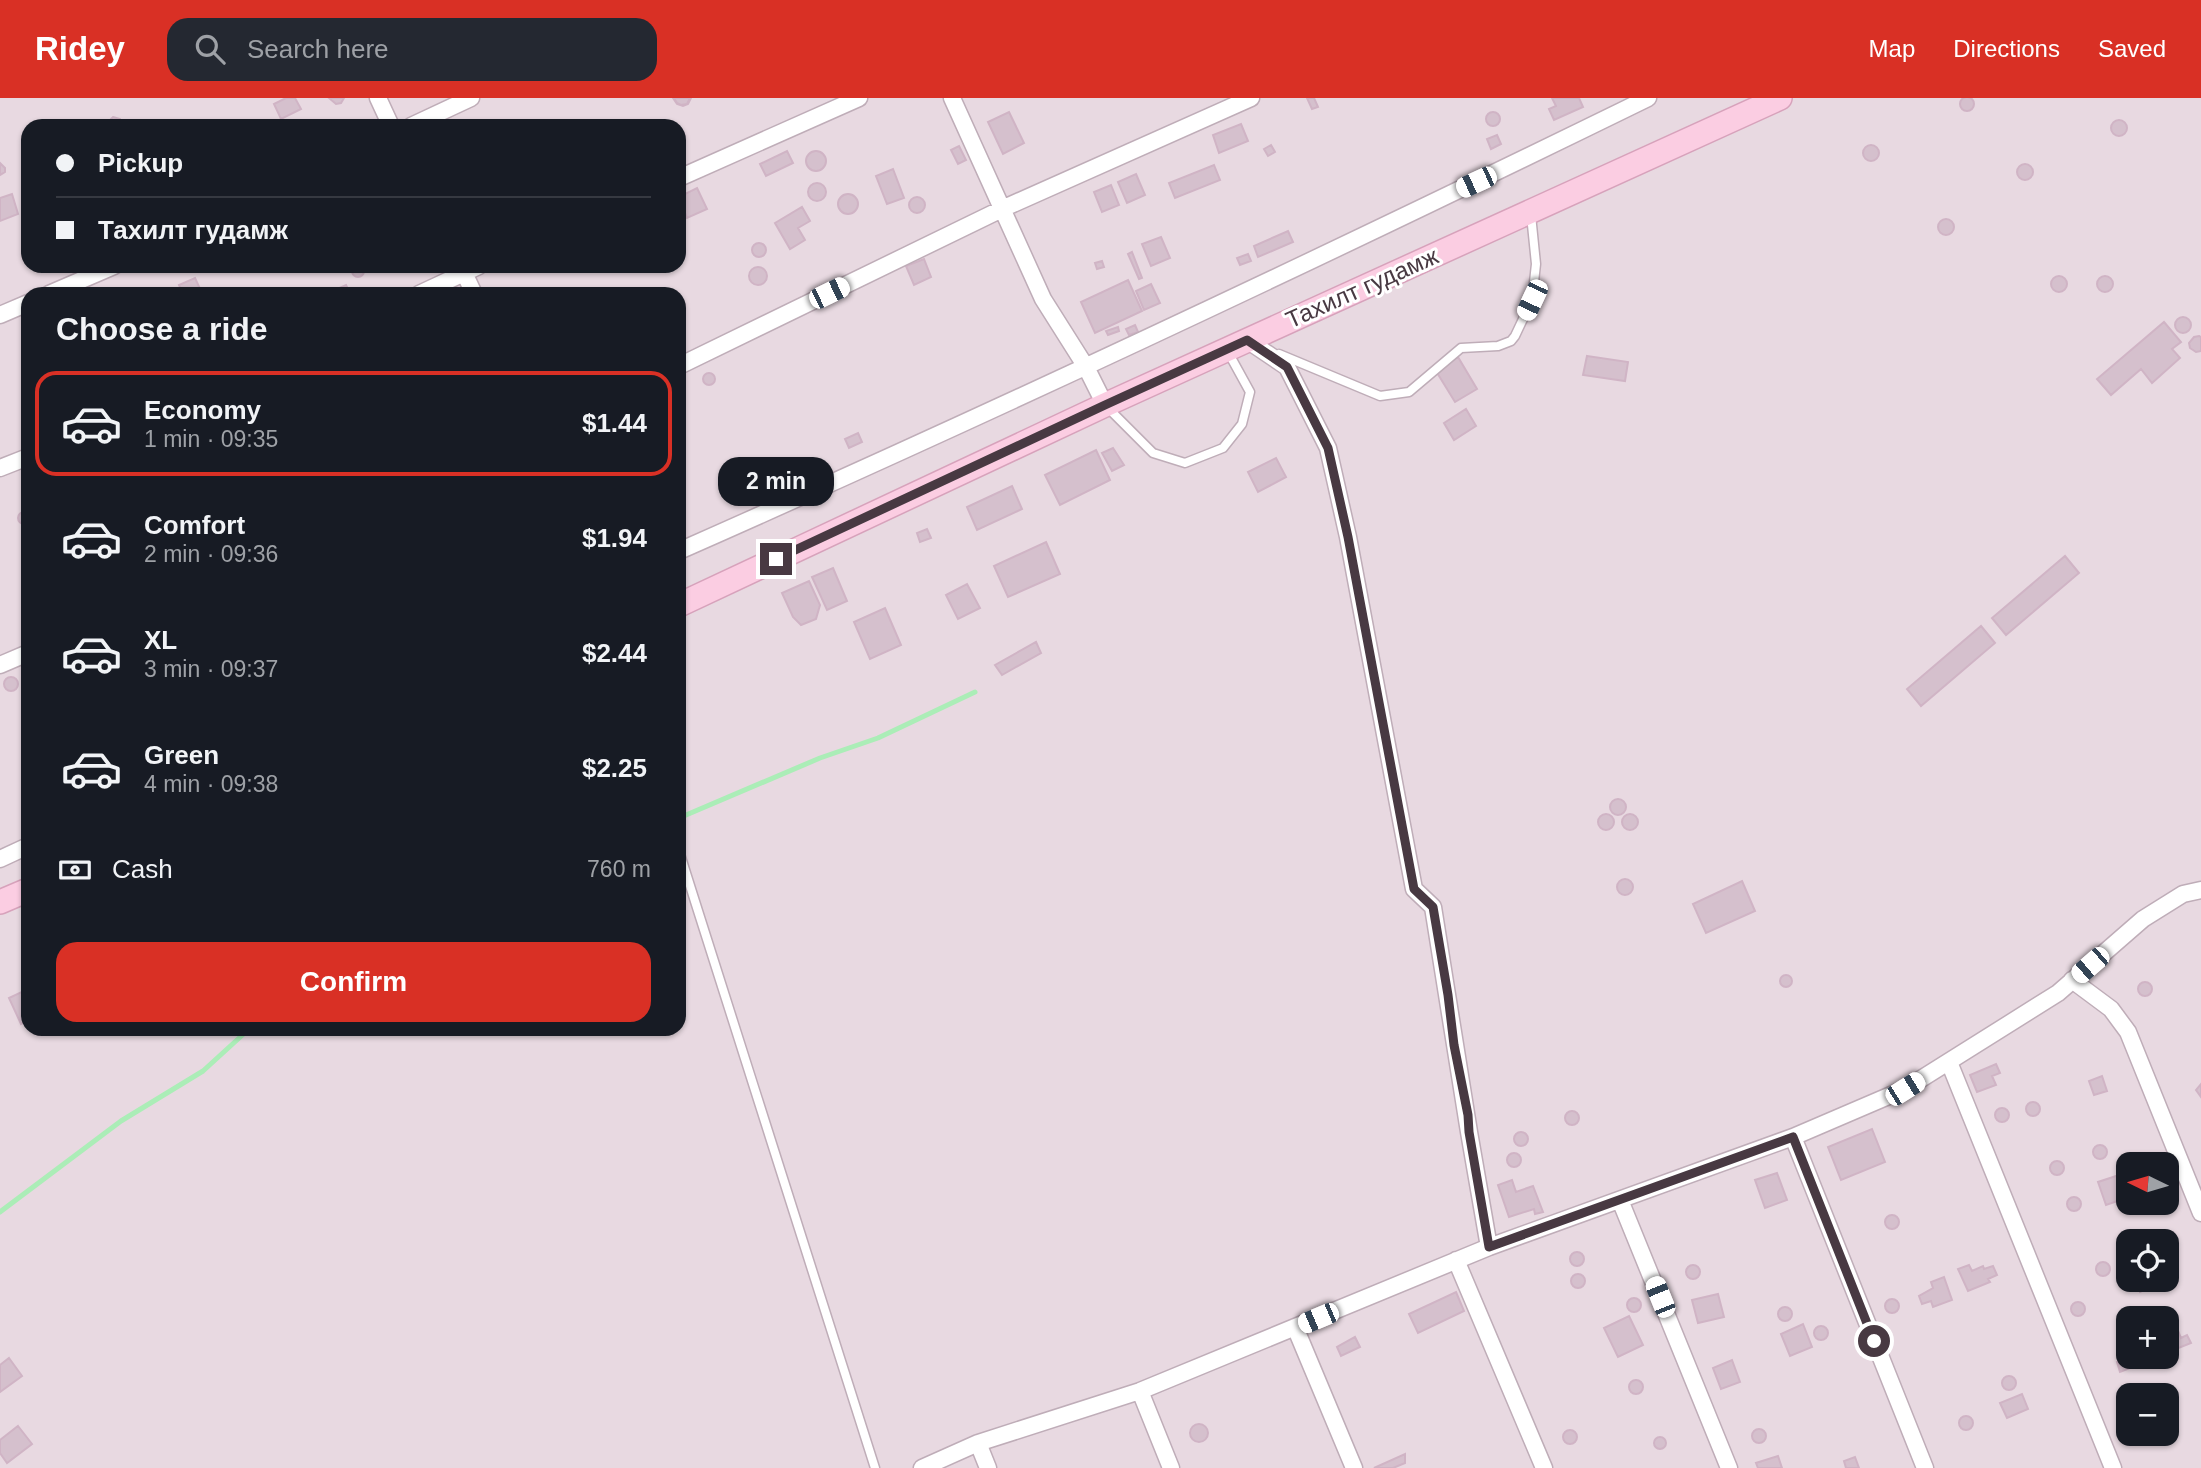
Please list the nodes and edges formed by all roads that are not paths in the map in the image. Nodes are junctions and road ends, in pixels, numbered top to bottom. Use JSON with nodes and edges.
{"nodes":[{"id":1,"x":378,"y":98,"type":"edge"},
{"id":2,"x":471,"y":98,"type":"edge"},
{"id":3,"x":859,"y":98,"type":"edge"},
{"id":4,"x":953,"y":98,"type":"edge"},
{"id":5,"x":1251,"y":98,"type":"edge"},
{"id":6,"x":1648,"y":98,"type":"edge"},
{"id":7,"x":1780,"y":98,"type":"edge"},
{"id":8,"x":388,"y":119,"type":"edge"},
{"id":9,"x":426,"y":119,"type":"edge"},
{"id":10,"x":686,"y":175,"type":"edge"},
{"id":11,"x":1004,"y":208,"type":"junction"},
{"id":12,"x":1531,"y":211,"type":"junction"},
{"id":13,"x":98,"y":273,"type":"edge"},
{"id":14,"x":459,"y":273,"type":"edge"},
{"id":15,"x":65,"y":287,"type":"edge"},
{"id":16,"x":432,"y":287,"type":"edge"},
{"id":17,"x":21,"y":306,"type":"edge"},
{"id":18,"x":0,"y":315,"type":"edge"},
{"id":19,"x":1237,"y":345,"type":"junction"},
{"id":20,"x":686,"y":363,"type":"edge"},
{"id":21,"x":1086,"y":367,"type":"junction"},
{"id":22,"x":1105,"y":405,"type":"junction"},
{"id":23,"x":21,"y":460,"type":"edge"},
{"id":24,"x":0,"y":468,"type":"edge"},
{"id":25,"x":686,"y":548,"type":"edge"},
{"id":26,"x":686,"y":602,"type":"edge"},
{"id":27,"x":21,"y":656,"type":"edge"},
{"id":28,"x":0,"y":665,"type":"edge"},
{"id":29,"x":21,"y":849,"type":"edge"},
{"id":30,"x":0,"y":859,"type":"edge"},
{"id":31,"x":686,"y":873,"type":"edge"},
{"id":32,"x":2201,"y":890,"type":"edge"},
{"id":33,"x":21,"y":893,"type":"edge"},
{"id":34,"x":0,"y":902,"type":"edge"},
{"id":35,"x":2072,"y":981,"type":"junction"},
{"id":36,"x":1949,"y":1062,"type":"junction"},
{"id":37,"x":1793,"y":1137,"type":"junction"},
{"id":38,"x":1620,"y":1200,"type":"junction"},
{"id":39,"x":2201,"y":1213,"type":"edge"},
{"id":40,"x":1489,"y":1247,"type":"junction"},
{"id":41,"x":1456,"y":1260,"type":"junction"},
{"id":42,"x":1295,"y":1327,"type":"junction"},
{"id":43,"x":1140,"y":1391,"type":"junction"},
{"id":44,"x":978,"y":1443,"type":"junction"},
{"id":45,"x":875,"y":1468,"type":"edge"},
{"id":46,"x":922,"y":1468,"type":"edge"},
{"id":47,"x":988,"y":1468,"type":"edge"},
{"id":48,"x":1171,"y":1468,"type":"edge"},
{"id":49,"x":1354,"y":1468,"type":"edge"},
{"id":50,"x":1544,"y":1468,"type":"edge"},
{"id":51,"x":1729,"y":1468,"type":"edge"},
{"id":52,"x":1925,"y":1468,"type":"edge"},
{"id":53,"x":2113,"y":1468,"type":"edge"}],
"edges":[{"from":1,"to":8,"type":"street"},
{"from":2,"to":9,"type":"street"},
{"from":3,"to":10,"type":"street"},
{"from":4,"to":11,"type":"street"},
{"from":5,"to":11,"type":"street"},
{"from":6,"to":21,"type":"street"},
{"from":7,"to":12,"type":"main road","name":"Тахилт гудамж"},
{"from":11,"to":20,"type":"street"},
{"from":11,"to":21,"type":"street"},
{"from":12,"to":19,"type":"main road","name":"Тахилт гудамж"},
{"from":12,"to":19,"type":"lane"},
{"from":13,"to":15,"type":"street"},
{"from":14,"to":16,"type":"street"},
{"from":17,"to":18,"type":"street"},
{"from":19,"to":22,"type":"main road","name":"Тахилт гудамж"},
{"from":19,"to":22,"type":"lane"},
{"from":19,"to":40,"type":"street"},
{"from":21,"to":22,"type":"street"},
{"from":21,"to":25,"type":"street"},
{"from":22,"to":26,"type":"main road","name":"Тахилт гудамж"},
{"from":23,"to":24,"type":"street"},
{"from":27,"to":28,"type":"street"},
{"from":29,"to":30,"type":"street"},
{"from":31,"to":45,"type":"lane"},
{"from":32,"to":35,"type":"street"},
{"from":33,"to":34,"type":"main road"},
{"from":35,"to":36,"type":"street"},
{"from":35,"to":39,"type":"street"},
{"from":36,"to":37,"type":"street"},
{"from":36,"to":53,"type":"street"},
{"from":37,"to":38,"type":"street"},
{"from":37,"to":52,"type":"street"},
{"from":38,"to":40,"type":"street"},
{"from":38,"to":51,"type":"street"},
{"from":40,"to":41,"type":"street"},
{"from":41,"to":42,"type":"street"},
{"from":41,"to":50,"type":"street"},
{"from":42,"to":43,"type":"street"},
{"from":42,"to":49,"type":"street"},
{"from":43,"to":44,"type":"street"},
{"from":43,"to":48,"type":"street"},
{"from":44,"to":46,"type":"street"},
{"from":44,"to":47,"type":"street"}]}
